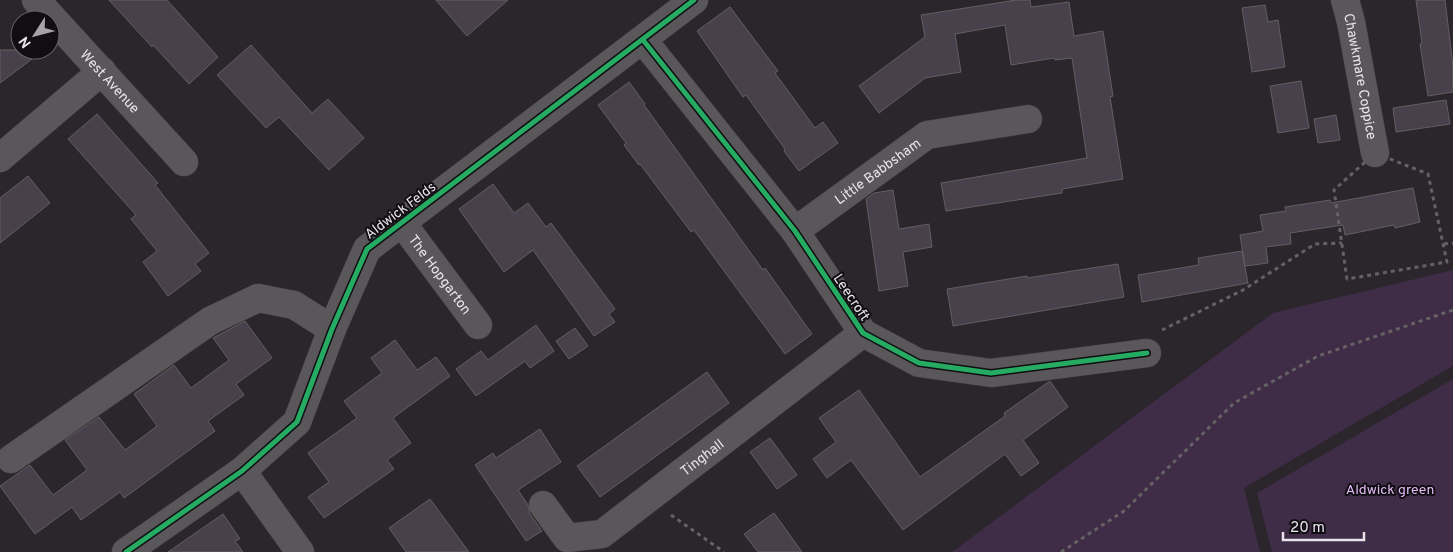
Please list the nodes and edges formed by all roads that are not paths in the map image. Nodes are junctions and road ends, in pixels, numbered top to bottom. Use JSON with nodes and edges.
{"nodes":[{"id":1,"x":36,"y":0,"type":"edge"},
{"id":2,"x":694,"y":0,"type":"edge"},
{"id":3,"x":1345,"y":0,"type":"edge"},
{"id":4,"x":643,"y":40,"type":"junction"},
{"id":5,"x":102,"y":71,"type":"junction"},
{"id":6,"x":1028,"y":119,"type":"dead end"},
{"id":7,"x":1375,"y":153,"type":"road end"},
{"id":8,"x":0,"y":158,"type":"edge"},
{"id":9,"x":184,"y":162,"type":"dead end"},
{"id":10,"x":402,"y":223,"type":"junction"},
{"id":11,"x":795,"y":231,"type":"junction"},
{"id":12,"x":478,"y":325,"type":"dead end"},
{"id":13,"x":332,"y":329,"type":"junction"},
{"id":14,"x":863,"y":333,"type":"junction"},
{"id":15,"x":1147,"y":353,"type":"road end"},
{"id":16,"x":11,"y":459,"type":"dead end"},
{"id":17,"x":242,"y":471,"type":"junction"},
{"id":18,"x":543,"y":505,"type":"dead end"},
{"id":19,"x":126,"y":552,"type":"edge"},
{"id":20,"x":300,"y":552,"type":"edge"}],
"edges":[{"from":1,"to":5,"type":"street","name":"West Avenue"},
{"from":2,"to":4,"type":"street","name":"Aldwick Felds"},
{"from":3,"to":7,"type":"street","name":"Chawkmare Coppice"},
{"from":4,"to":10,"type":"street","name":"Aldwick Felds"},
{"from":4,"to":11,"type":"street","name":"Leecroft"},
{"from":5,"to":8,"type":"street"},
{"from":5,"to":9,"type":"street","name":"West Avenue"},
{"from":6,"to":11,"type":"street","name":"Little Babbsham"},
{"from":10,"to":12,"type":"street","name":"The Hopgarton"},
{"from":10,"to":13,"type":"street","name":"Aldwick Felds"},
{"from":11,"to":14,"type":"street","name":"Leecroft"},
{"from":13,"to":16,"type":"street"},
{"from":13,"to":17,"type":"street","name":"Aldwick Felds"},
{"from":14,"to":15,"type":"street","name":"Leecroft"},
{"from":14,"to":18,"type":"street","name":"Tinghall"},
{"from":17,"to":19,"type":"street","name":"Aldwick Felds"},
{"from":17,"to":20,"type":"street"}]}
